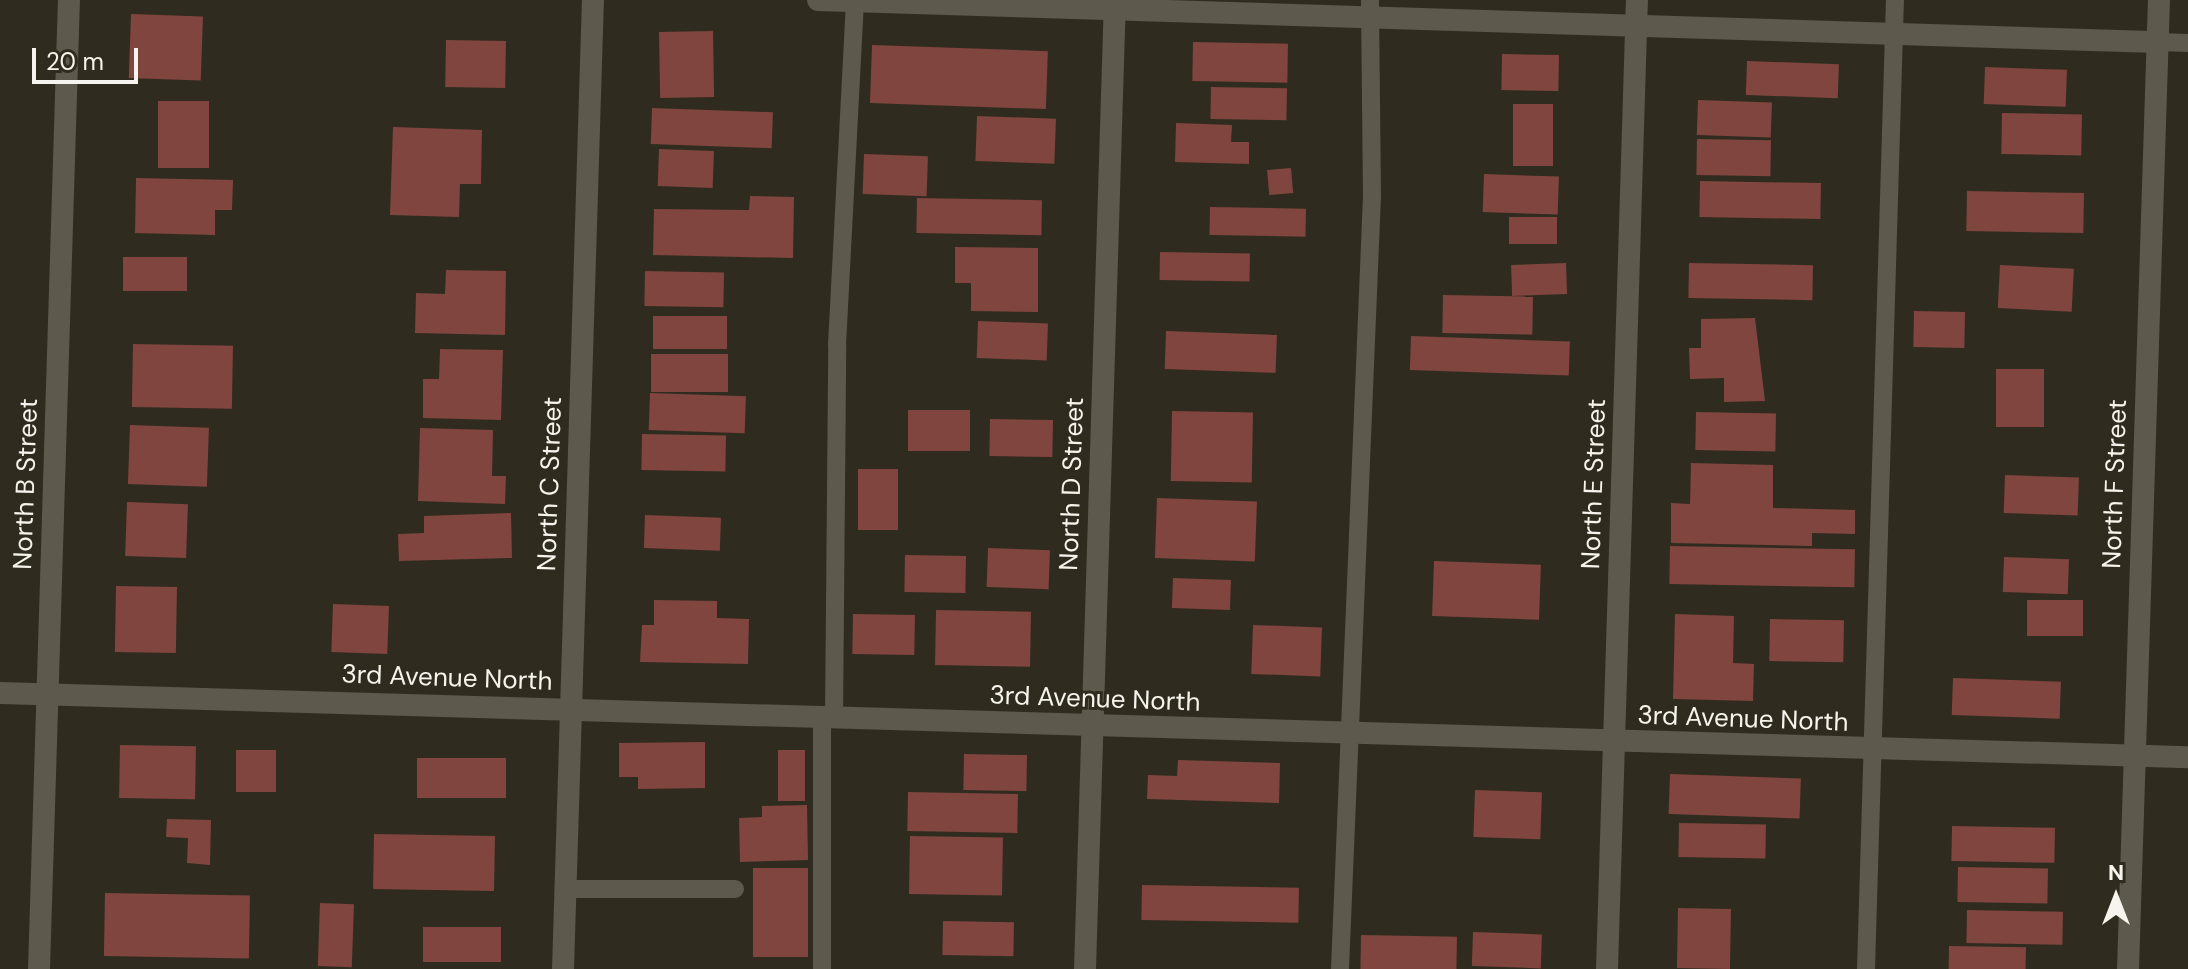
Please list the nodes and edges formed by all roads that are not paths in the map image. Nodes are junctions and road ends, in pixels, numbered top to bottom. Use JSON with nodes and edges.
{"nodes":[{"id":1,"x":69,"y":0,"type":"edge"},
{"id":2,"x":593,"y":0,"type":"edge"},
{"id":3,"x":818,"y":0,"type":"edge"},
{"id":4,"x":1637,"y":0,"type":"edge"},
{"id":5,"x":1895,"y":0,"type":"edge"},
{"id":6,"x":2159,"y":0,"type":"edge"},
{"id":7,"x":855,"y":1,"type":"edge"},
{"id":8,"x":1115,"y":5,"type":"edge"},
{"id":9,"x":1370,"y":9,"type":"edge"},
{"id":10,"x":1636,"y":25,"type":"junction"},
{"id":11,"x":1893,"y":34,"type":"junction"},
{"id":12,"x":2158,"y":42,"type":"junction"},
{"id":13,"x":2188,"y":43,"type":"edge"},
{"id":14,"x":0,"y":693,"type":"edge"},
{"id":15,"x":48,"y":694,"type":"junction"},
{"id":16,"x":571,"y":710,"type":"junction"},
{"id":17,"x":828,"y":718,"type":"junction"},
{"id":18,"x":1093,"y":726,"type":"junction"},
{"id":19,"x":1348,"y":734,"type":"junction"},
{"id":20,"x":1614,"y":742,"type":"junction"},
{"id":21,"x":1873,"y":751,"type":"junction"},
{"id":22,"x":2134,"y":755,"type":"junction"},
{"id":23,"x":2188,"y":757,"type":"edge"},
{"id":24,"x":565,"y":889,"type":"junction"},
{"id":25,"x":735,"y":889,"type":"dead end"},
{"id":26,"x":39,"y":969,"type":"edge"},
{"id":27,"x":563,"y":969,"type":"edge"},
{"id":28,"x":822,"y":969,"type":"edge"},
{"id":29,"x":1085,"y":969,"type":"edge"},
{"id":30,"x":1340,"y":969,"type":"edge"},
{"id":31,"x":1607,"y":969,"type":"edge"},
{"id":32,"x":1866,"y":969,"type":"edge"},
{"id":33,"x":2128,"y":969,"type":"edge"}],
"edges":[{"from":1,"to":15,"type":"street","name":"North B Street"},
{"from":2,"to":16,"type":"street","name":"North C Street"},
{"from":3,"to":7,"type":"street"},
{"from":4,"to":10,"type":"street","name":"North E Street"},
{"from":5,"to":11,"type":"lane"},
{"from":6,"to":12,"type":"street","name":"North F Street"},
{"from":7,"to":8,"type":"street"},
{"from":7,"to":17,"type":"lane"},
{"from":8,"to":9,"type":"street"},
{"from":8,"to":18,"type":"street","name":"North D Street"},
{"from":9,"to":10,"type":"street"},
{"from":9,"to":19,"type":"lane"},
{"from":10,"to":11,"type":"street"},
{"from":10,"to":20,"type":"street","name":"North E Street"},
{"from":11,"to":12,"type":"street"},
{"from":11,"to":21,"type":"lane"},
{"from":12,"to":13,"type":"lane"},
{"from":12,"to":22,"type":"street","name":"North F Street"},
{"from":14,"to":15,"type":"street","name":"3rd Avenue North"},
{"from":15,"to":16,"type":"street","name":"3rd Avenue North"},
{"from":15,"to":26,"type":"street","name":"North B Street"},
{"from":16,"to":17,"type":"street","name":"3rd Avenue North"},
{"from":16,"to":24,"type":"street","name":"North C Street"},
{"from":17,"to":18,"type":"street","name":"3rd Avenue North"},
{"from":17,"to":28,"type":"lane"},
{"from":18,"to":19,"type":"street","name":"3rd Avenue North"},
{"from":18,"to":29,"type":"street","name":"North D Street"},
{"from":19,"to":20,"type":"street","name":"3rd Avenue North"},
{"from":19,"to":30,"type":"lane"},
{"from":20,"to":21,"type":"street","name":"3rd Avenue North"},
{"from":20,"to":31,"type":"street","name":"North E Street"},
{"from":21,"to":22,"type":"street","name":"3rd Avenue North"},
{"from":21,"to":32,"type":"lane"},
{"from":22,"to":23,"type":"street","name":"3rd Avenue North"},
{"from":22,"to":33,"type":"street","name":"North F Street"},
{"from":24,"to":25,"type":"lane"},
{"from":24,"to":27,"type":"street","name":"North C Street"}]}
